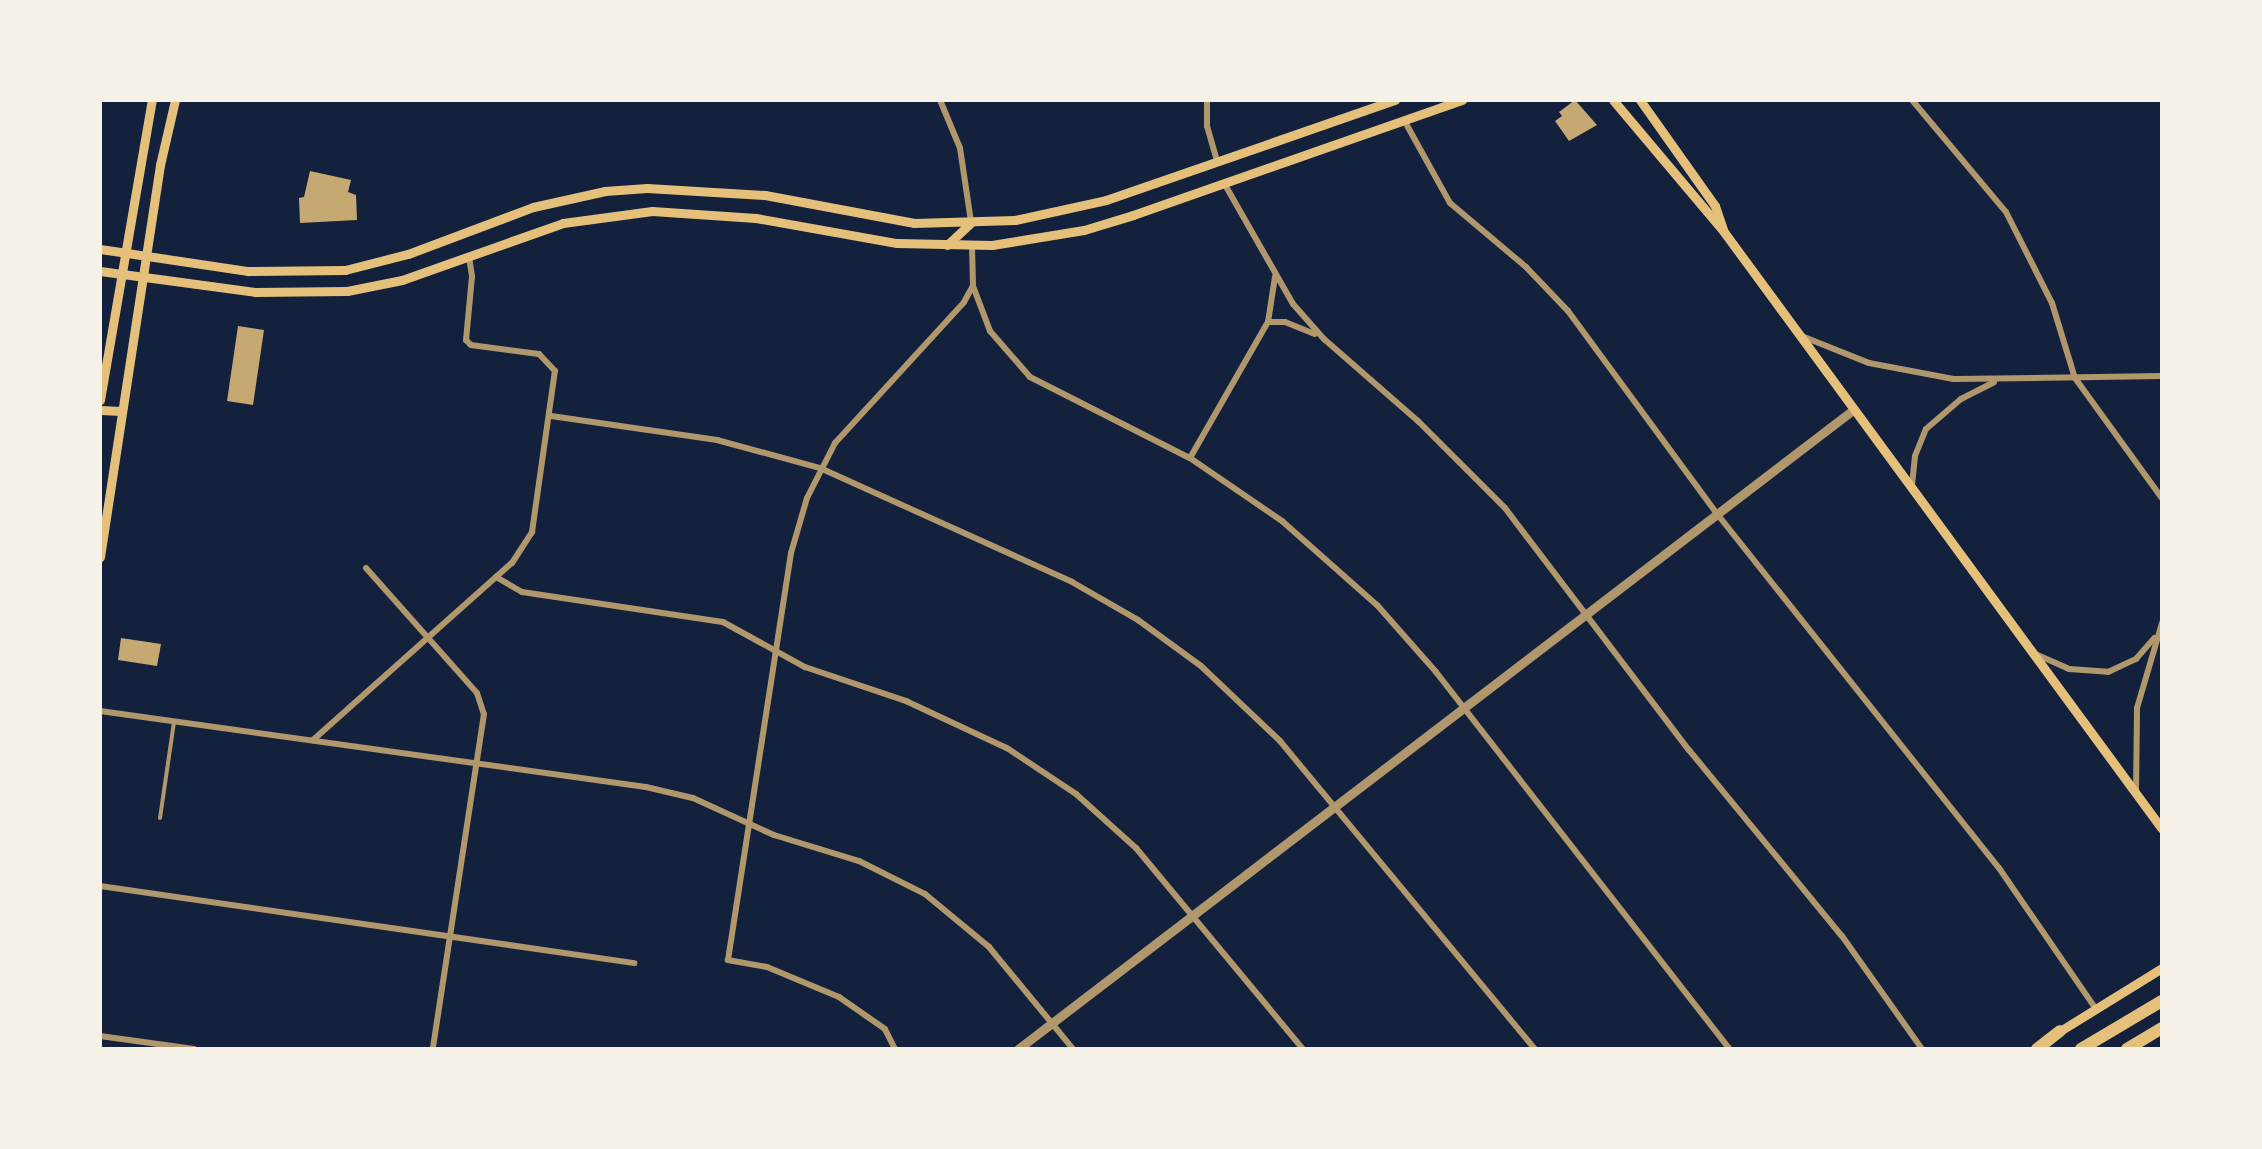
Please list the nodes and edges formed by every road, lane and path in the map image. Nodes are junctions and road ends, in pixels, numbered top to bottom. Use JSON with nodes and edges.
{"nodes":[{"id":1,"x":152,"y":100,"type":"edge"},
{"id":2,"x":175,"y":100,"type":"edge"},
{"id":3,"x":940,"y":100,"type":"edge"},
{"id":4,"x":1207,"y":100,"type":"edge"},
{"id":5,"x":1395,"y":100,"type":"edge"},
{"id":6,"x":1462,"y":100,"type":"edge"},
{"id":7,"x":1613,"y":100,"type":"edge"},
{"id":8,"x":1640,"y":100,"type":"edge"},
{"id":9,"x":1912,"y":100,"type":"edge"},
{"id":10,"x":1404,"y":120,"type":"junction"},
{"id":11,"x":143,"y":145,"type":"junction"},
{"id":12,"x":164,"y":147,"type":"junction"},
{"id":13,"x":1216,"y":162,"type":"junction"},
{"id":14,"x":1224,"y":183,"type":"junction"},
{"id":15,"x":582,"y":196,"type":"junction"},
{"id":16,"x":586,"y":218,"type":"junction"},
{"id":17,"x":990,"y":222,"type":"junction"},
{"id":18,"x":971,"y":224,"type":"junction"},
{"id":19,"x":472,"y":228,"type":"junction"},
{"id":20,"x":1724,"y":232,"type":"junction"},
{"id":21,"x":945,"y":246,"type":"junction"},
{"id":22,"x":972,"y":246,"type":"junction"},
{"id":23,"x":100,"y":249,"type":"edge"},
{"id":24,"x":480,"y":249,"type":"junction"},
{"id":25,"x":124,"y":252,"type":"junction"},
{"id":26,"x":468,"y":253,"type":"junction"},
{"id":27,"x":145,"y":256,"type":"junction"},
{"id":28,"x":345,"y":270,"type":"junction"},
{"id":29,"x":100,"y":272,"type":"edge"},
{"id":30,"x":120,"y":274,"type":"junction"},
{"id":31,"x":142,"y":277,"type":"junction"},
{"id":32,"x":1275,"y":277,"type":"junction"},
{"id":33,"x":974,"y":286,"type":"junction"},
{"id":34,"x":347,"y":291,"type":"junction"},
{"id":35,"x":1268,"y":322,"type":"junction"},
{"id":36,"x":1798,"y":334,"type":"junction"},
{"id":37,"x":1322,"y":337,"type":"junction"},
{"id":38,"x":2162,"y":376,"type":"edge"},
{"id":39,"x":2075,"y":378,"type":"junction"},
{"id":40,"x":1996,"y":381,"type":"junction"},
{"id":41,"x":100,"y":400,"type":"edge"},
{"id":42,"x":100,"y":410,"type":"edge"},
{"id":43,"x":1853,"y":410,"type":"junction"},
{"id":44,"x":122,"y":412,"type":"junction"},
{"id":45,"x":550,"y":416,"type":"junction"},
{"id":46,"x":1190,"y":458,"type":"junction"},
{"id":47,"x":820,"y":468,"type":"junction"},
{"id":48,"x":105,"y":487,"type":"edge"},
{"id":49,"x":1913,"y":492,"type":"junction"},
{"id":50,"x":2162,"y":498,"type":"edge"},
{"id":51,"x":1718,"y":515,"type":"junction"},
{"id":52,"x":100,"y":557,"type":"edge"},
{"id":53,"x":366,"y":568,"type":"dead end"},
{"id":54,"x":496,"y":577,"type":"junction"},
{"id":55,"x":1586,"y":616,"type":"junction"},
{"id":56,"x":2161,"y":626,"type":"edge"},
{"id":57,"x":429,"y":637,"type":"junction"},
{"id":58,"x":778,"y":652,"type":"junction"},
{"id":59,"x":2031,"y":652,"type":"junction"},
{"id":60,"x":1466,"y":710,"type":"junction"},
{"id":61,"x":100,"y":711,"type":"edge"},
{"id":62,"x":174,"y":722,"type":"junction"},
{"id":63,"x":312,"y":741,"type":"junction"},
{"id":64,"x":476,"y":764,"type":"junction"},
{"id":65,"x":2136,"y":794,"type":"junction"},
{"id":66,"x":1338,"y":808,"type":"junction"},
{"id":67,"x":160,"y":818,"type":"dead end"},
{"id":68,"x":750,"y":825,"type":"junction"},
{"id":69,"x":2162,"y":829,"type":"edge"},
{"id":70,"x":100,"y":886,"type":"edge"},
{"id":71,"x":1193,"y":916,"type":"junction"},
{"id":72,"x":451,"y":936,"type":"junction"},
{"id":73,"x":634,"y":962,"type":"dead end"},
{"id":74,"x":2162,"y":968,"type":"edge"},
{"id":75,"x":2162,"y":1001,"type":"edge"},
{"id":76,"x":2096,"y":1010,"type":"junction"},
{"id":77,"x":1052,"y":1022,"type":"junction"},
{"id":78,"x":2162,"y":1028,"type":"edge"},
{"id":79,"x":2060,"y":1031,"type":"junction"},
{"id":80,"x":100,"y":1036,"type":"edge"},
{"id":81,"x":194,"y":1049,"type":"edge"},
{"id":82,"x":433,"y":1049,"type":"edge"},
{"id":83,"x":895,"y":1049,"type":"edge"},
{"id":84,"x":1018,"y":1049,"type":"edge"},
{"id":85,"x":1073,"y":1049,"type":"edge"},
{"id":86,"x":1303,"y":1049,"type":"edge"},
{"id":87,"x":1535,"y":1049,"type":"edge"},
{"id":88,"x":1730,"y":1049,"type":"edge"},
{"id":89,"x":1922,"y":1049,"type":"edge"},
{"id":90,"x":2025,"y":1049,"type":"edge"},
{"id":91,"x":2037,"y":1049,"type":"edge"},
{"id":92,"x":2081,"y":1049,"type":"edge"},
{"id":93,"x":2127,"y":1049,"type":"edge"}],
"edges":[{"from":1,"to":11,"type":"main road"},
{"from":2,"to":12,"type":"main road"},
{"from":3,"to":18,"type":"street"},
{"from":4,"to":13,"type":"street"},
{"from":5,"to":13,"type":"main road"},
{"from":6,"to":10,"type":"main road"},
{"from":7,"to":20,"type":"main road"},
{"from":8,"to":20,"type":"main road"},
{"from":9,"to":39,"type":"street"},
{"from":10,"to":14,"type":"main road"},
{"from":10,"to":51,"type":"street"},
{"from":11,"to":12,"type":"main road"},
{"from":11,"to":25,"type":"main road"},
{"from":12,"to":27,"type":"main road"},
{"from":13,"to":14,"type":"main road"},
{"from":13,"to":17,"type":"main road"},
{"from":14,"to":22,"type":"main road"},
{"from":14,"to":32,"type":"street"},
{"from":15,"to":16,"type":"main road"},
{"from":15,"to":18,"type":"main road"},
{"from":15,"to":19,"type":"main road"},
{"from":16,"to":21,"type":"main road"},
{"from":16,"to":24,"type":"main road"},
{"from":17,"to":18,"type":"main road"},
{"from":17,"to":22,"type":"main road"},
{"from":18,"to":21,"type":"main road"},
{"from":19,"to":24,"type":"main road"},
{"from":19,"to":28,"type":"main road"},
{"from":20,"to":36,"type":"main road"},
{"from":21,"to":22,"type":"main road"},
{"from":22,"to":33,"type":"street"},
{"from":23,"to":25,"type":"main road"},
{"from":24,"to":26,"type":"main road"},
{"from":25,"to":27,"type":"main road"},
{"from":25,"to":30,"type":"main road"},
{"from":26,"to":34,"type":"main road"},
{"from":26,"to":45,"type":"street"},
{"from":27,"to":28,"type":"main road"},
{"from":27,"to":31,"type":"main road"},
{"from":28,"to":34,"type":"main road"},
{"from":29,"to":30,"type":"main road"},
{"from":30,"to":31,"type":"main road"},
{"from":30,"to":41,"type":"main road"},
{"from":31,"to":34,"type":"main road"},
{"from":31,"to":44,"type":"main road"},
{"from":32,"to":35,"type":"street"},
{"from":32,"to":37,"type":"street"},
{"from":33,"to":46,"type":"street"},
{"from":33,"to":47,"type":"street"},
{"from":35,"to":37,"type":"street"},
{"from":35,"to":46,"type":"street"},
{"from":36,"to":40,"type":"street"},
{"from":36,"to":43,"type":"main road"},
{"from":37,"to":55,"type":"street"},
{"from":38,"to":39,"type":"street"},
{"from":39,"to":40,"type":"street"},
{"from":39,"to":50,"type":"street"},
{"from":40,"to":49,"type":"street"},
{"from":42,"to":44,"type":"main road"},
{"from":43,"to":49,"type":"main road"},
{"from":43,"to":51,"type":"street"},
{"from":44,"to":48,"type":"main road"},
{"from":45,"to":47,"type":"street"},
{"from":45,"to":54,"type":"street"},
{"from":46,"to":60,"type":"street"},
{"from":47,"to":58,"type":"street"},
{"from":47,"to":66,"type":"street"},
{"from":48,"to":52,"type":"main road"},
{"from":49,"to":59,"type":"main road"},
{"from":51,"to":55,"type":"street"},
{"from":51,"to":76,"type":"street"},
{"from":53,"to":57,"type":"street"},
{"from":54,"to":57,"type":"street"},
{"from":54,"to":58,"type":"street"},
{"from":55,"to":60,"type":"street"},
{"from":55,"to":89,"type":"street"},
{"from":56,"to":59,"type":"street"},
{"from":56,"to":65,"type":"street"},
{"from":57,"to":63,"type":"street"},
{"from":57,"to":64,"type":"street"},
{"from":58,"to":68,"type":"street"},
{"from":58,"to":71,"type":"street"},
{"from":59,"to":65,"type":"main road"},
{"from":60,"to":66,"type":"street"},
{"from":60,"to":88,"type":"street"},
{"from":61,"to":62,"type":"street"},
{"from":62,"to":63,"type":"street"},
{"from":62,"to":67,"type":"lane"},
{"from":63,"to":64,"type":"street"},
{"from":64,"to":68,"type":"street"},
{"from":64,"to":72,"type":"street"},
{"from":65,"to":69,"type":"main road"},
{"from":66,"to":71,"type":"street"},
{"from":66,"to":87,"type":"street"},
{"from":68,"to":77,"type":"street"},
{"from":68,"to":83,"type":"street"},
{"from":70,"to":72,"type":"street"},
{"from":71,"to":77,"type":"street"},
{"from":71,"to":86,"type":"street"},
{"from":72,"to":73,"type":"street"},
{"from":72,"to":82,"type":"street"},
{"from":74,"to":76,"type":"main road"},
{"from":75,"to":92,"type":"highway"},
{"from":76,"to":79,"type":"main road"},
{"from":77,"to":84,"type":"street"},
{"from":77,"to":85,"type":"street"},
{"from":78,"to":93,"type":"highway"},
{"from":79,"to":90,"type":"street"},
{"from":79,"to":91,"type":"highway"},
{"from":80,"to":81,"type":"street"}]}
